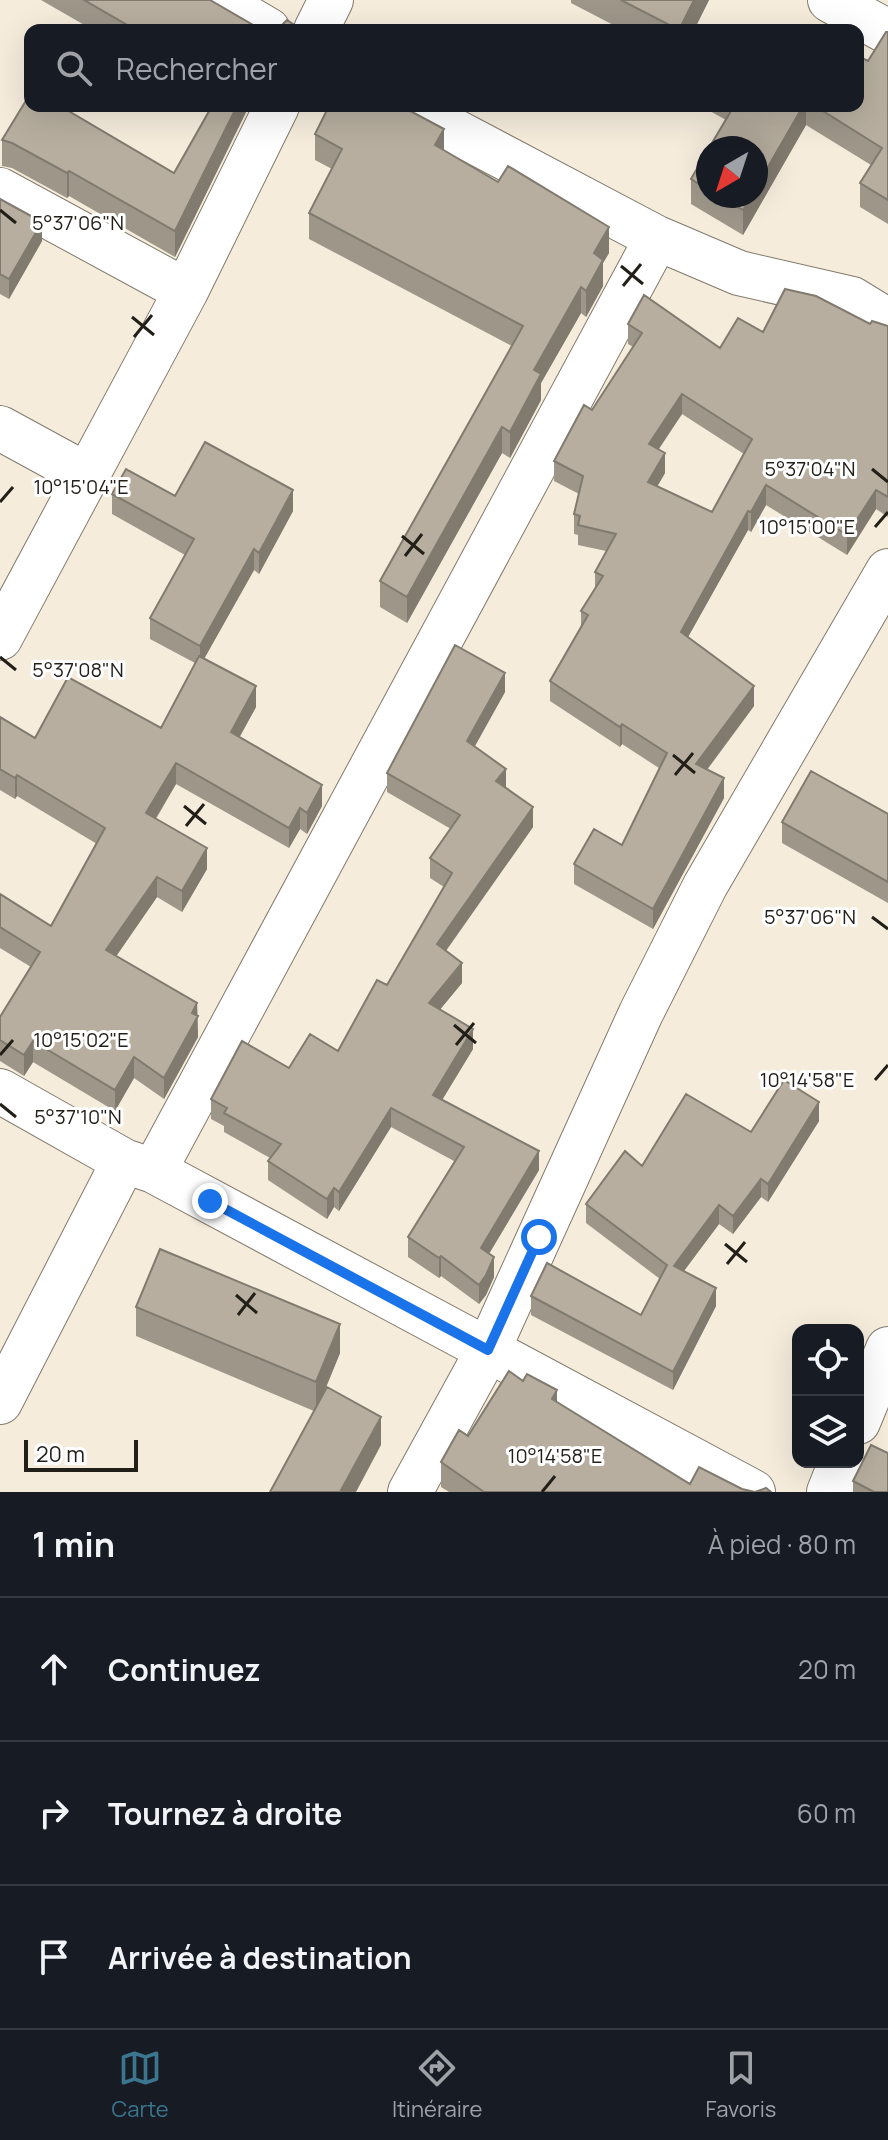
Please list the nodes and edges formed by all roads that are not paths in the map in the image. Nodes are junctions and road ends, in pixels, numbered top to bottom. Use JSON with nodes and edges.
{"nodes":[{"id":1,"x":217,"y":0,"type":"edge"},
{"id":2,"x":331,"y":0,"type":"edge"},
{"id":3,"x":830,"y":0,"type":"edge"},
{"id":4,"x":258,"y":24,"type":"edge"},
{"id":5,"x":319,"y":24,"type":"edge"},
{"id":6,"x":888,"y":32,"type":"edge"},
{"id":7,"x":274,"y":112,"type":"edge"},
{"id":8,"x":418,"y":112,"type":"edge"},
{"id":9,"x":0,"y":190,"type":"edge"},
{"id":10,"x":657,"y":238,"type":"junction"},
{"id":11,"x":186,"y":291,"type":"junction"},
{"id":12,"x":888,"y":321,"type":"edge"},
{"id":13,"x":0,"y":428,"type":"edge"},
{"id":14,"x":88,"y":476,"type":"junction"},
{"id":15,"x":888,"y":571,"type":"edge"},
{"id":16,"x":0,"y":638,"type":"edge"},
{"id":17,"x":0,"y":1091,"type":"edge"},
{"id":18,"x":139,"y":1166,"type":"junction"},
{"id":19,"x":888,"y":1349,"type":"edge"},
{"id":20,"x":488,"y":1350,"type":"junction"},
{"id":21,"x":0,"y":1402,"type":"edge"},
{"id":22,"x":864,"y":1407,"type":"edge"},
{"id":23,"x":839,"y":1468,"type":"edge"},
{"id":24,"x":410,"y":1492,"type":"edge"},
{"id":25,"x":753,"y":1492,"type":"edge"},
{"id":26,"x":829,"y":1492,"type":"edge"}],
"edges":[{"from":1,"to":4,"type":"street"},
{"from":2,"to":5,"type":"street"},
{"from":3,"to":6,"type":"street"},
{"from":7,"to":11,"type":"street"},
{"from":8,"to":10,"type":"street"},
{"from":9,"to":11,"type":"street"},
{"from":10,"to":12,"type":"street"},
{"from":10,"to":18,"type":"street"},
{"from":11,"to":14,"type":"street"},
{"from":13,"to":14,"type":"street"},
{"from":14,"to":16,"type":"street"},
{"from":15,"to":20,"type":"street"},
{"from":17,"to":18,"type":"street"},
{"from":18,"to":20,"type":"street"},
{"from":18,"to":21,"type":"street"},
{"from":19,"to":22,"type":"street"},
{"from":20,"to":24,"type":"street"},
{"from":20,"to":25,"type":"street"},
{"from":23,"to":26,"type":"street"}]}
